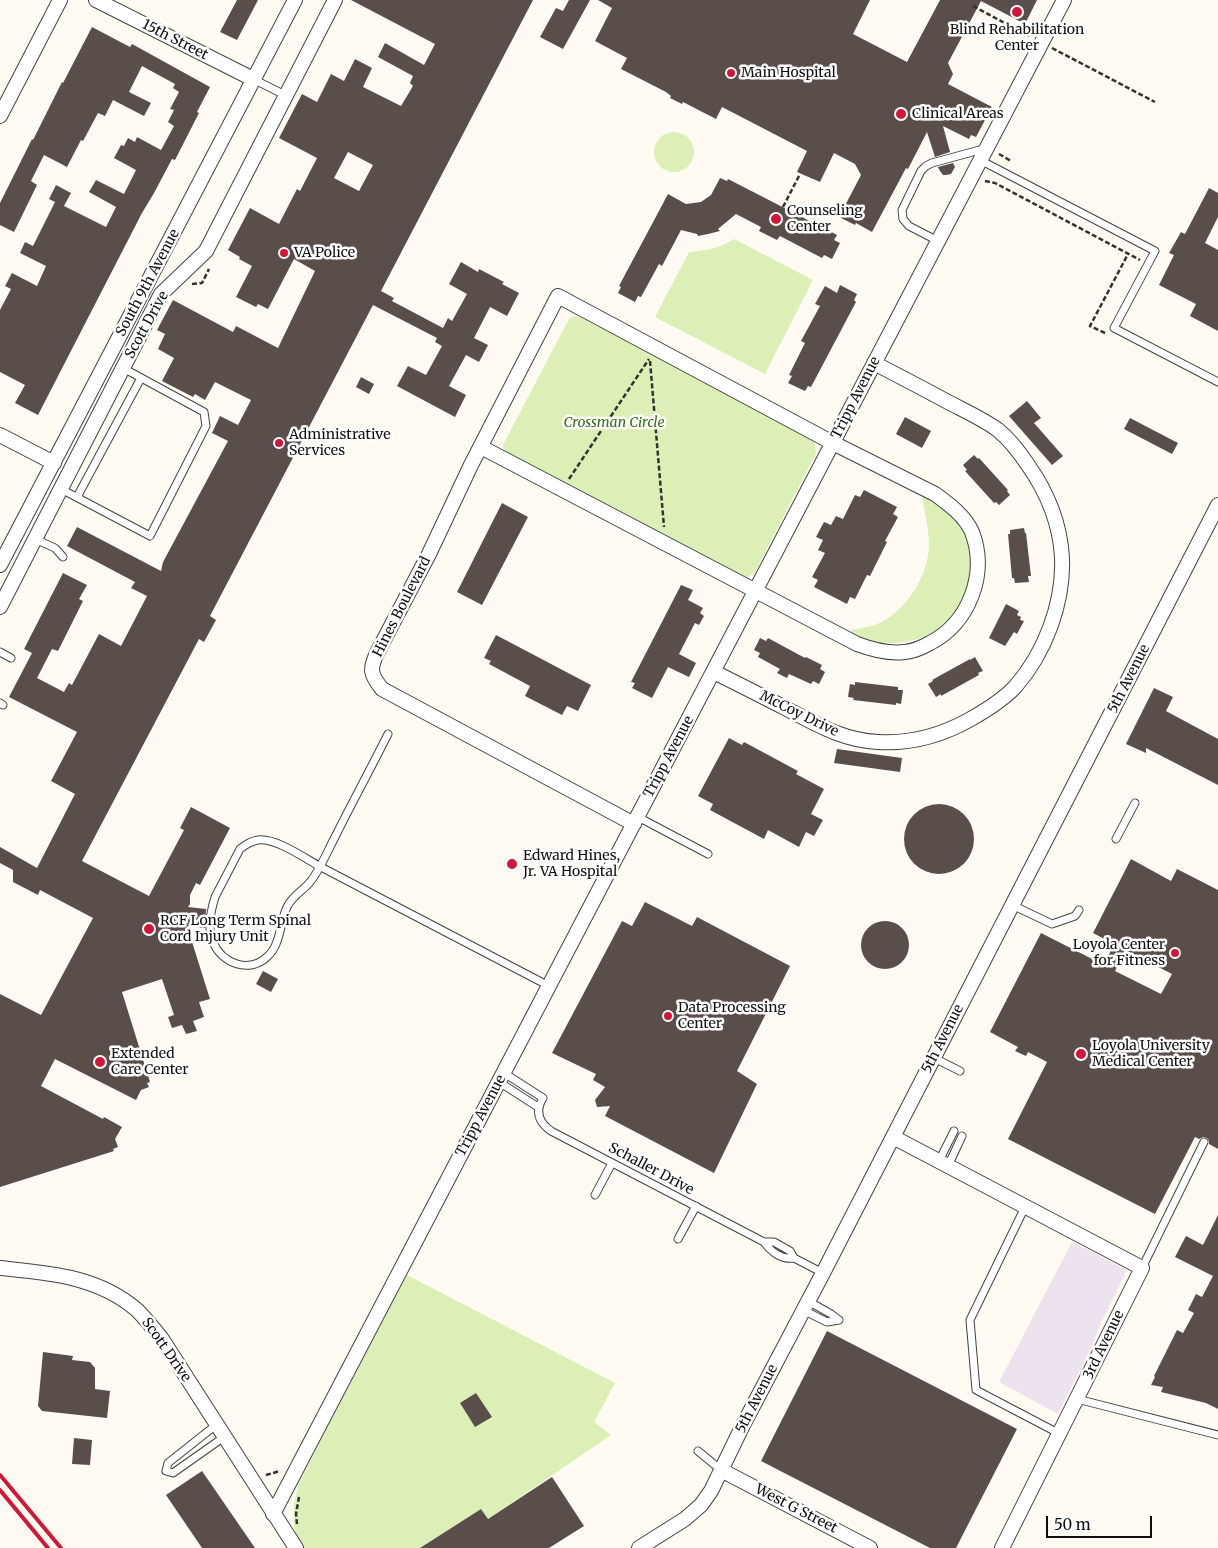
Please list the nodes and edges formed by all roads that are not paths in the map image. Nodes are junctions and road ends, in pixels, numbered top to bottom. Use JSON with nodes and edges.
{"nodes":[{"id":1,"x":60,"y":0,"type":"edge"},
{"id":2,"x":96,"y":0,"type":"edge"},
{"id":3,"x":295,"y":0,"type":"edge"},
{"id":4,"x":335,"y":0,"type":"edge"},
{"id":5,"x":1064,"y":0,"type":"edge"},
{"id":6,"x":253,"y":79,"type":"junction"},
{"id":7,"x":285,"y":95,"type":"junction"},
{"id":8,"x":0,"y":116,"type":"edge"},
{"id":9,"x":988,"y":154,"type":"junction"},
{"id":10,"x":938,"y":241,"type":"junction"},
{"id":11,"x":874,"y":363,"type":"junction"},
{"id":12,"x":123,"y":368,"type":"junction"},
{"id":13,"x":141,"y":378,"type":"junction"},
{"id":14,"x":1218,"y":382,"type":"edge"},
{"id":15,"x":0,"y":435,"type":"edge"},
{"id":16,"x":833,"y":442,"type":"junction"},
{"id":17,"x":481,"y":447,"type":"junction"},
{"id":18,"x":54,"y":462,"type":"junction"},
{"id":19,"x":61,"y":489,"type":"junction"},
{"id":20,"x":77,"y":497,"type":"junction"},
{"id":21,"x":1218,"y":505,"type":"edge"},
{"id":22,"x":35,"y":539,"type":"junction"},
{"id":23,"x":63,"y":557,"type":"dead end"},
{"id":24,"x":0,"y":565,"type":"edge"},
{"id":25,"x":756,"y":592,"type":"junction"},
{"id":26,"x":0,"y":607,"type":"edge"},
{"id":27,"x":0,"y":652,"type":"edge"},
{"id":28,"x":11,"y":658,"type":"dead end"},
{"id":29,"x":714,"y":672,"type":"junction"},
{"id":30,"x":388,"y":734,"type":"dead end"},
{"id":31,"x":1135,"y":803,"type":"dead end"},
{"id":32,"x":636,"y":820,"type":"junction"},
{"id":33,"x":1116,"y":839,"type":"dead end"},
{"id":34,"x":708,"y":854,"type":"dead end"},
{"id":35,"x":319,"y":866,"type":"junction"},
{"id":36,"x":1012,"y":905,"type":"junction"},
{"id":37,"x":1078,"y":910,"type":"dead end"},
{"id":38,"x":549,"y":986,"type":"junction"},
{"id":39,"x":934,"y":1058,"type":"junction"},
{"id":40,"x":960,"y":1070,"type":"dead end"},
{"id":41,"x":502,"y":1077,"type":"junction"},
{"id":42,"x":538,"y":1107,"type":"junction"},
{"id":43,"x":954,"y":1131,"type":"dead end"},
{"id":44,"x":893,"y":1136,"type":"junction"},
{"id":45,"x":962,"y":1136,"type":"dead end"},
{"id":46,"x":1204,"y":1142,"type":"dead end"},
{"id":47,"x":612,"y":1163,"type":"junction"},
{"id":48,"x":943,"y":1163,"type":"junction"},
{"id":49,"x":595,"y":1195,"type":"dead end"},
{"id":50,"x":696,"y":1206,"type":"junction"},
{"id":51,"x":1026,"y":1207,"type":"junction"},
{"id":52,"x":678,"y":1239,"type":"dead end"},
{"id":53,"x":0,"y":1268,"type":"edge"},
{"id":54,"x":1142,"y":1268,"type":"junction"},
{"id":55,"x":823,"y":1273,"type":"junction"},
{"id":56,"x":1078,"y":1399,"type":"junction"},
{"id":57,"x":216,"y":1425,"type":"junction"},
{"id":58,"x":1060,"y":1434,"type":"junction"},
{"id":59,"x":1218,"y":1435,"type":"edge"},
{"id":60,"x":224,"y":1438,"type":"junction"},
{"id":61,"x":698,"y":1451,"type":"dead end"},
{"id":62,"x":721,"y":1470,"type":"junction"},
{"id":63,"x":274,"y":1514,"type":"junction"},
{"id":64,"x":296,"y":1548,"type":"edge"},
{"id":65,"x":639,"y":1548,"type":"edge"},
{"id":66,"x":870,"y":1548,"type":"edge"},
{"id":67,"x":1002,"y":1548,"type":"edge"}],
"edges":[{"from":1,"to":8,"type":"street"},
{"from":2,"to":6,"type":"street","name":"15th Street"},
{"from":3,"to":6,"type":"street","name":"South 9th Avenue"},
{"from":4,"to":7,"type":"street","name":"Scott Drive"},
{"from":5,"to":9,"type":"street","name":"Tripp Avenue"},
{"from":6,"to":7,"type":"lane"},
{"from":6,"to":18,"type":"street","name":"South 9th Avenue"},
{"from":7,"to":12,"type":"street","name":"Scott Drive"},
{"from":9,"to":10,"type":"street","name":"Tripp Avenue"},
{"from":9,"to":10,"type":"lane"},
{"from":9,"to":14,"type":"lane"},
{"from":10,"to":11,"type":"street","name":"Tripp Avenue"},
{"from":11,"to":16,"type":"street","name":"Tripp Avenue"},
{"from":11,"to":29,"type":"street","name":"McCoy Drive"},
{"from":12,"to":13,"type":"lane"},
{"from":12,"to":19,"type":"street","name":"Scott Drive"},
{"from":13,"to":20,"type":"lane"},
{"from":13,"to":20,"type":"lane"},
{"from":15,"to":18,"type":"street"},
{"from":16,"to":17,"type":"street","name":"Hines Boulevard"},
{"from":16,"to":25,"type":"street","name":"Tripp Avenue"},
{"from":16,"to":25,"type":"street"},
{"from":17,"to":25,"type":"street"},
{"from":17,"to":32,"type":"street","name":"Hines Boulevard"},
{"from":18,"to":24,"type":"street","name":"South 9th Avenue"},
{"from":19,"to":20,"type":"lane"},
{"from":19,"to":22,"type":"street","name":"Scott Drive"},
{"from":21,"to":36,"type":"street","name":"5th Avenue"},
{"from":22,"to":23,"type":"lane"},
{"from":22,"to":26,"type":"street","name":"Scott Drive"},
{"from":25,"to":29,"type":"street","name":"Tripp Avenue"},
{"from":27,"to":28,"type":"lane"},
{"from":29,"to":32,"type":"street","name":"Tripp Avenue"},
{"from":30,"to":35,"type":"lane"},
{"from":31,"to":33,"type":"lane"},
{"from":32,"to":34,"type":"lane"},
{"from":32,"to":38,"type":"street","name":"Tripp Avenue"},
{"from":35,"to":35,"type":"lane"},
{"from":35,"to":38,"type":"lane"},
{"from":36,"to":37,"type":"lane"},
{"from":36,"to":39,"type":"street","name":"5th Avenue"},
{"from":38,"to":41,"type":"street","name":"Tripp Avenue"},
{"from":39,"to":40,"type":"lane"},
{"from":39,"to":44,"type":"street","name":"5th Avenue"},
{"from":41,"to":42,"type":"lane"},
{"from":41,"to":42,"type":"lane"},
{"from":41,"to":63,"type":"street","name":"Tripp Avenue"},
{"from":42,"to":47,"type":"lane","name":"Schaller Drive"},
{"from":43,"to":48,"type":"lane"},
{"from":44,"to":48,"type":"street"},
{"from":44,"to":55,"type":"street","name":"5th Avenue"},
{"from":45,"to":48,"type":"lane"},
{"from":46,"to":54,"type":"lane","name":"3rd Avenue"},
{"from":47,"to":49,"type":"lane"},
{"from":47,"to":50,"type":"lane","name":"Schaller Drive"},
{"from":48,"to":51,"type":"street"},
{"from":50,"to":52,"type":"lane"},
{"from":50,"to":55,"type":"lane","name":"Schaller Drive"},
{"from":51,"to":54,"type":"street"},
{"from":51,"to":58,"type":"lane"},
{"from":53,"to":57,"type":"street","name":"Scott Drive"},
{"from":54,"to":56,"type":"street","name":"3rd Avenue"},
{"from":55,"to":62,"type":"street","name":"5th Avenue"},
{"from":56,"to":58,"type":"street","name":"3rd Avenue"},
{"from":56,"to":59,"type":"lane"},
{"from":57,"to":60,"type":"street","name":"Scott Drive"},
{"from":57,"to":60,"type":"lane"},
{"from":58,"to":67,"type":"street","name":"3rd Avenue"},
{"from":60,"to":63,"type":"street","name":"Scott Drive"},
{"from":61,"to":62,"type":"lane"},
{"from":62,"to":65,"type":"street","name":"5th Avenue"},
{"from":62,"to":66,"type":"street","name":"West G Street"},
{"from":63,"to":64,"type":"street","name":"Scott Drive"}]}
